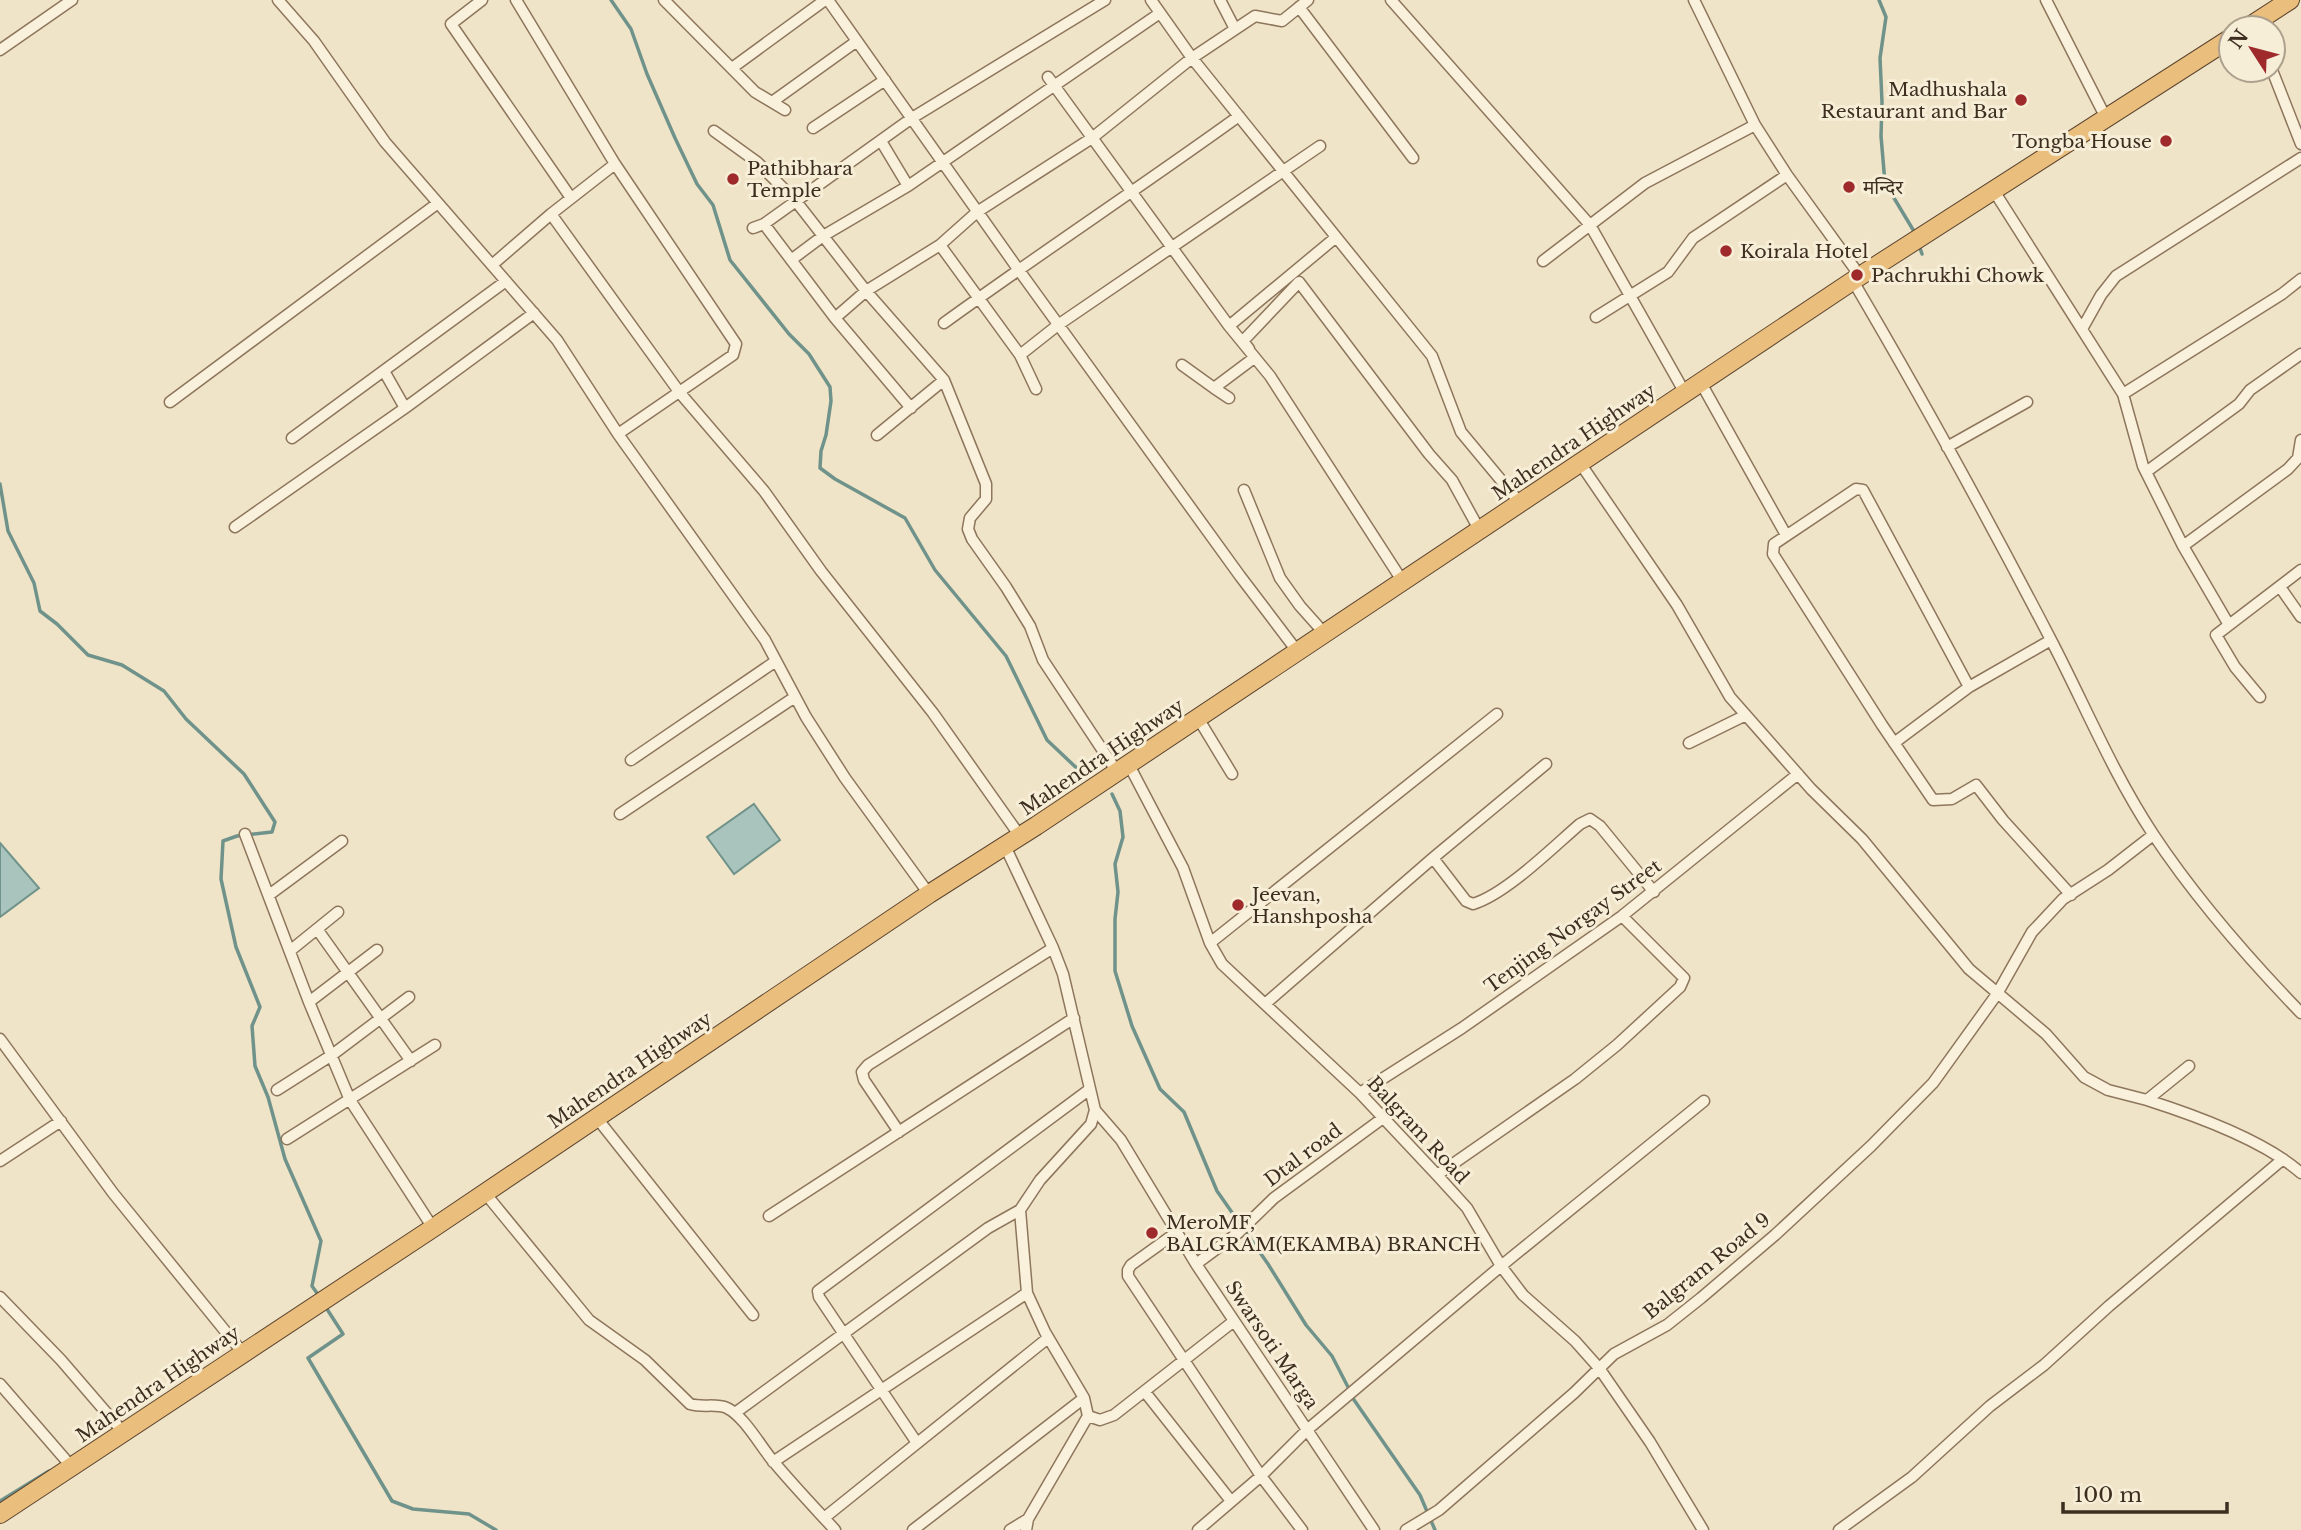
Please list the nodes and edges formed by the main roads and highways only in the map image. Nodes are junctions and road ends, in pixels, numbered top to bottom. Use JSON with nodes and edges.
{"nodes":[{"id":1,"x":2287,"y":1,"type":"edge"},
{"id":2,"x":2270,"y":14,"type":"edge"},
{"id":3,"x":2217,"y":47,"type":"edge"},
{"id":4,"x":0,"y":1514,"type":"edge"}],
"edges":[{"from":1,"to":2,"type":"highway"},
{"from":3,"to":4,"type":"highway","name":"Mahendra Highway"}]}
